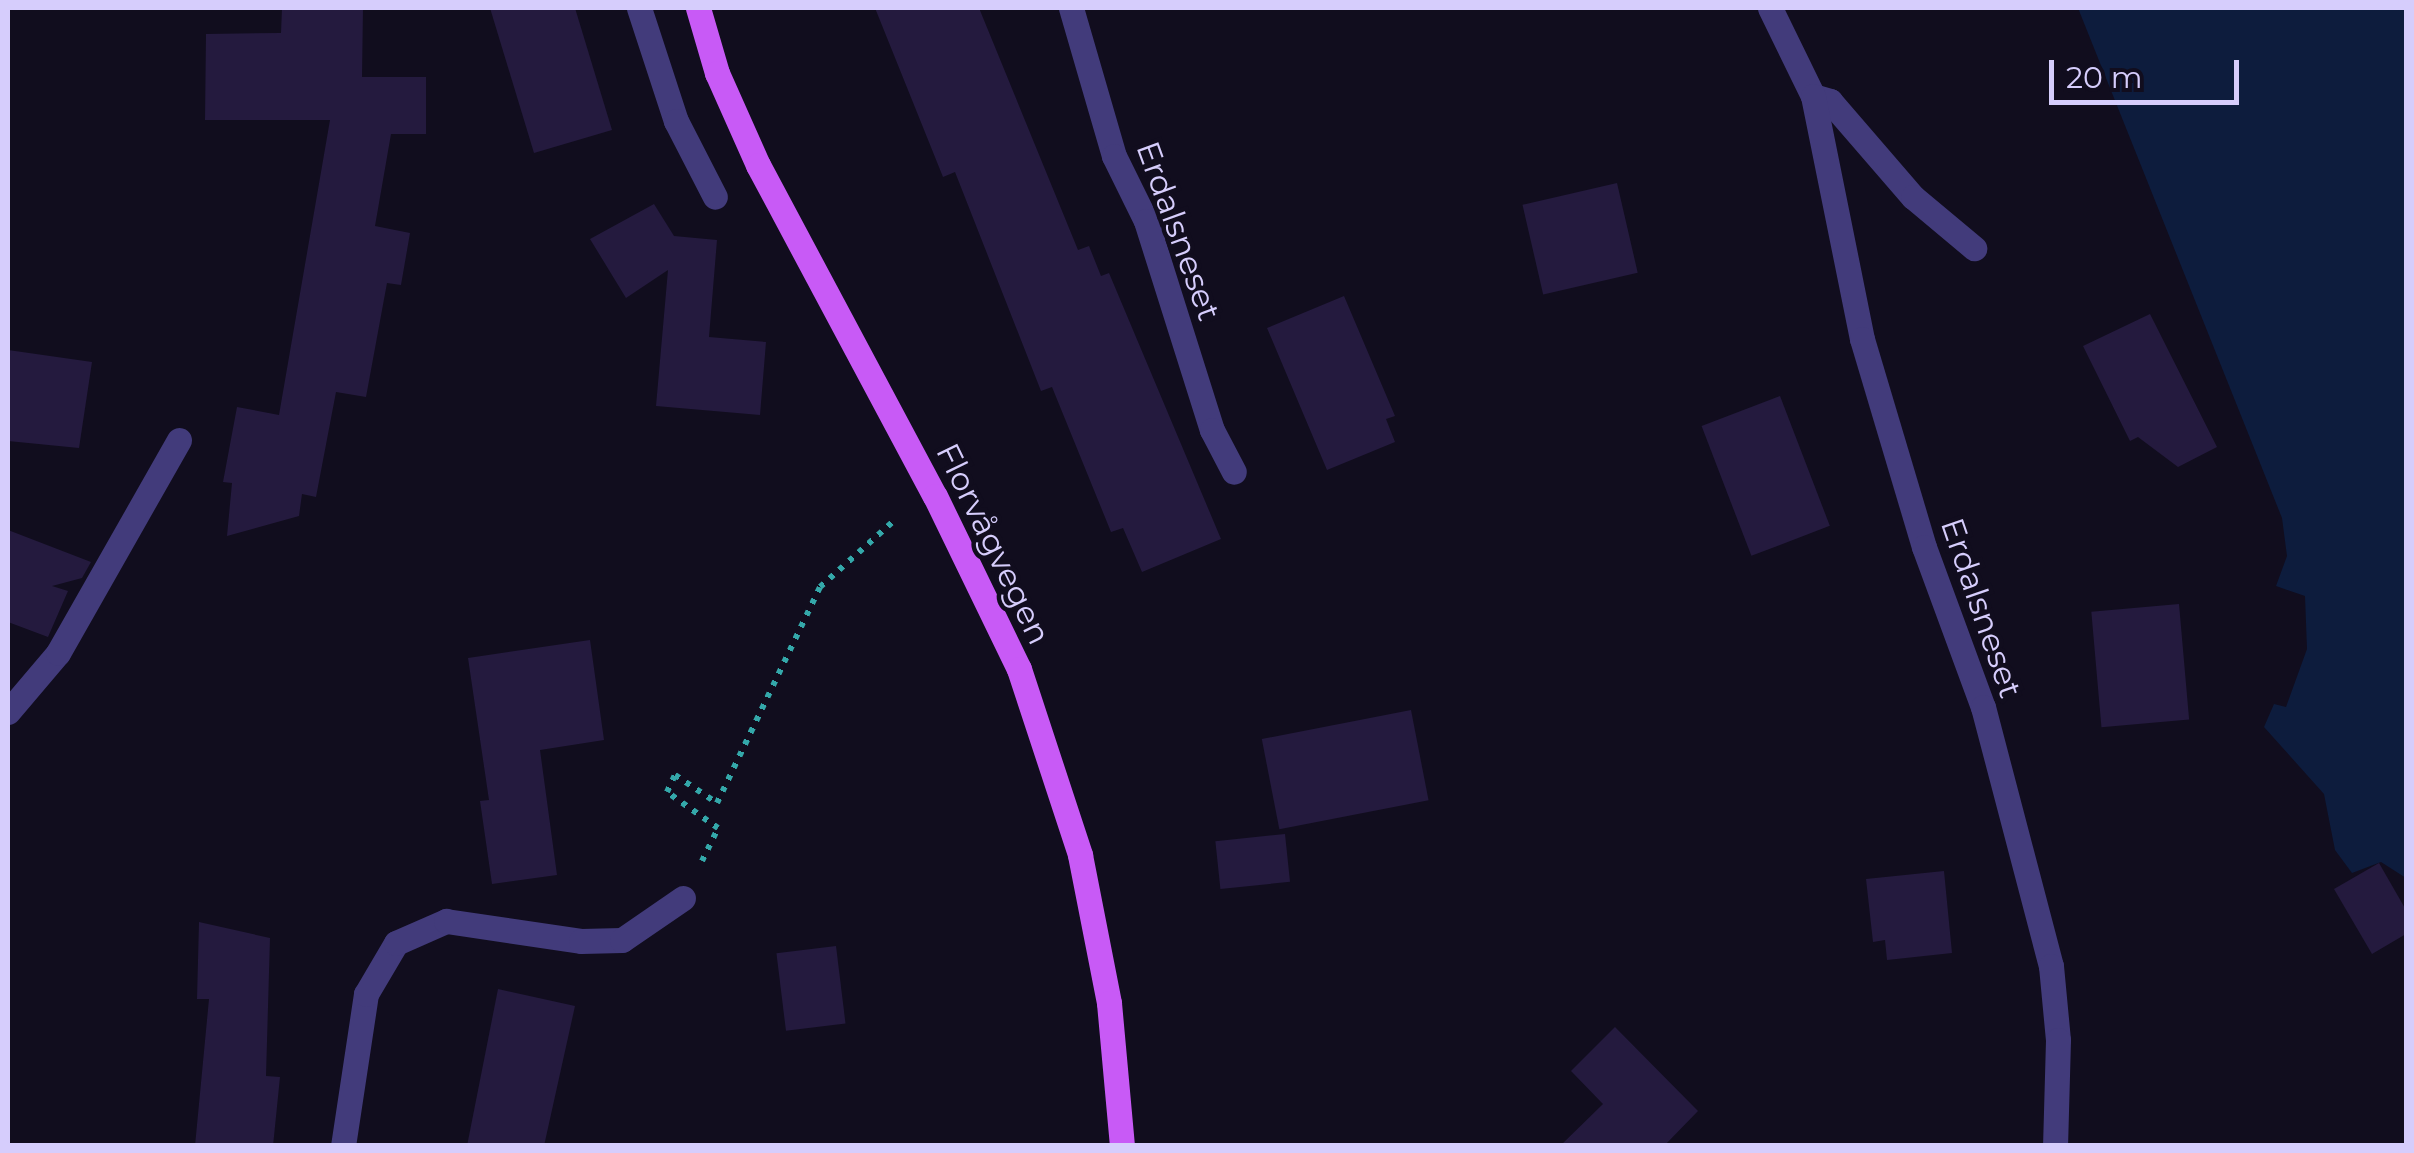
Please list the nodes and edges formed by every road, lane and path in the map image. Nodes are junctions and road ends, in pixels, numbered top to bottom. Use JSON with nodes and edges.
{"nodes":[{"id":1,"x":639,"y":8,"type":"edge"},
{"id":2,"x":698,"y":8,"type":"edge"},
{"id":3,"x":1072,"y":8,"type":"edge"},
{"id":4,"x":1770,"y":8,"type":"edge"},
{"id":5,"x":1813,"y":96,"type":"junction"},
{"id":6,"x":716,"y":198,"type":"dead end"},
{"id":7,"x":1974,"y":248,"type":"dead end"},
{"id":8,"x":179,"y":440,"type":"dead end"},
{"id":9,"x":1234,"y":472,"type":"dead end"},
{"id":10,"x":898,"y":518,"type":"dead end"},
{"id":11,"x":8,"y":712,"type":"edge"},
{"id":12,"x":683,"y":898,"type":"joint"},
{"id":13,"x":343,"y":1146,"type":"edge"},
{"id":14,"x":1122,"y":1146,"type":"edge"},
{"id":15,"x":2054,"y":1146,"type":"edge"}],
"edges":[{"from":1,"to":6,"type":"street"},
{"from":2,"to":14,"type":"main road","name":"Florvågvegen"},
{"from":3,"to":9,"type":"street","name":"Erdalsneset"},
{"from":4,"to":5,"type":"street","name":"Erdalsneset"},
{"from":5,"to":7,"type":"street","name":"Erdalsneset"},
{"from":5,"to":15,"type":"street","name":"Erdalsneset"},
{"from":8,"to":11,"type":"street"},
{"from":10,"to":12,"type":"path"},
{"from":12,"to":13,"type":"street"}]}
